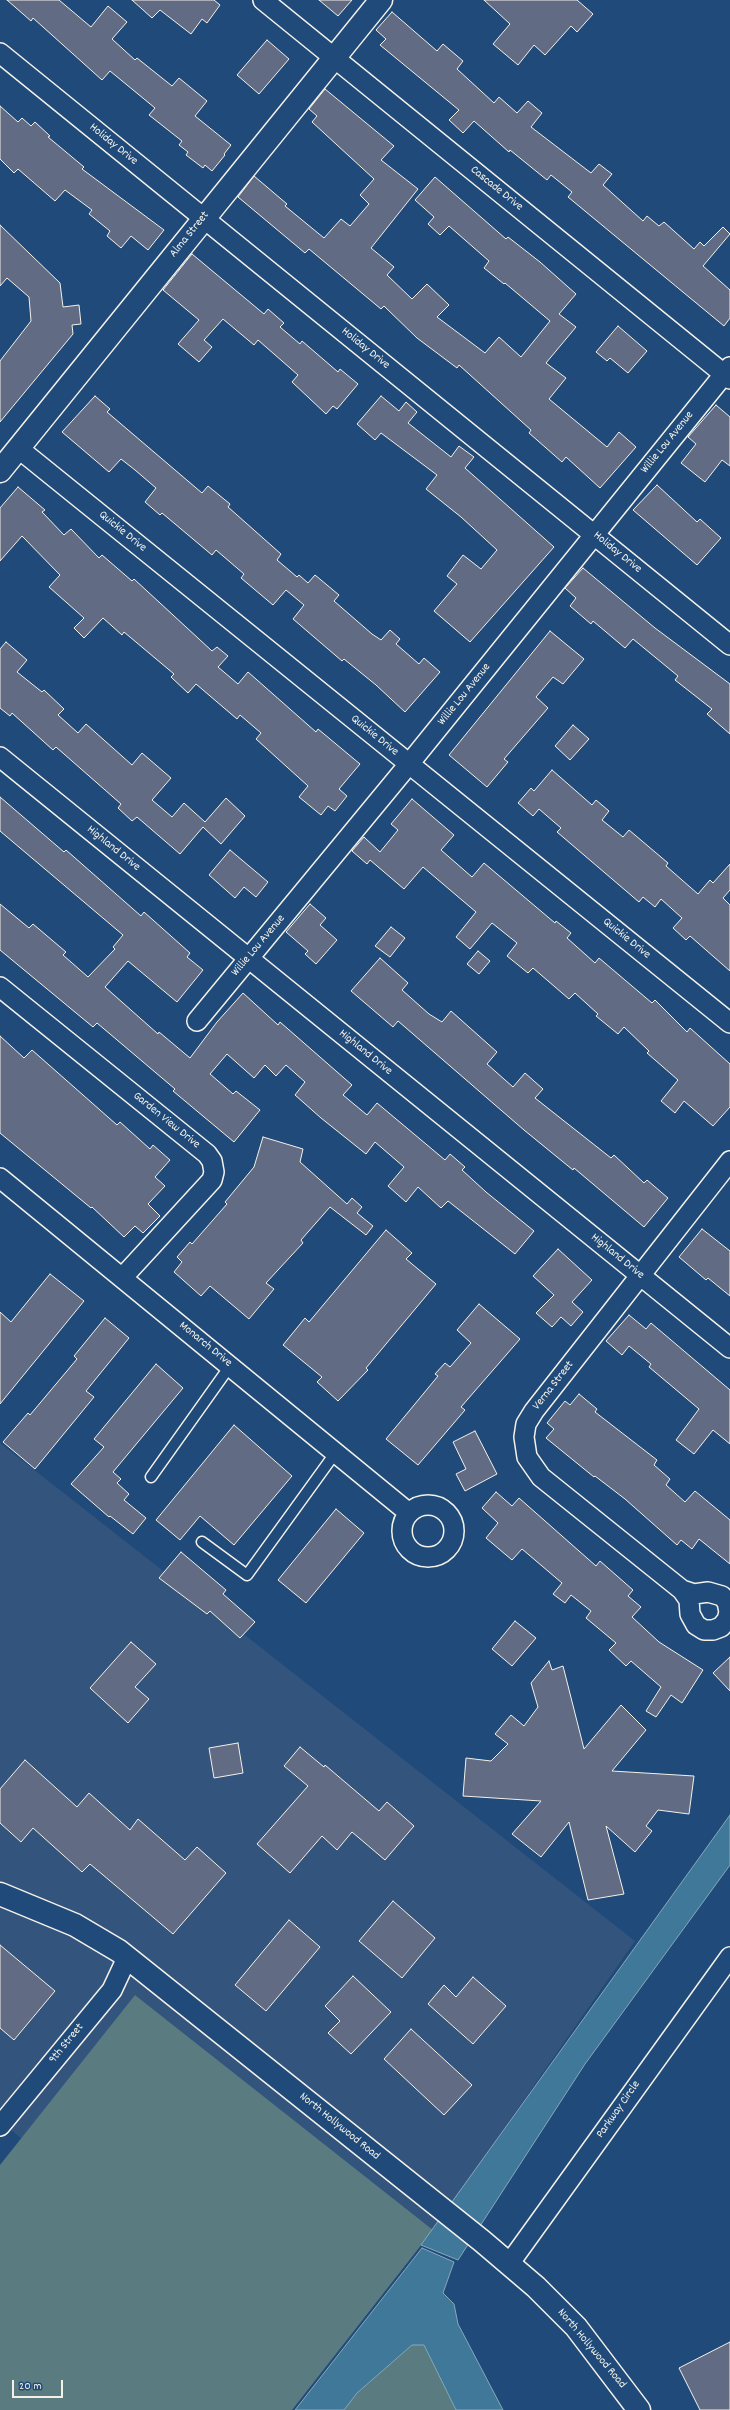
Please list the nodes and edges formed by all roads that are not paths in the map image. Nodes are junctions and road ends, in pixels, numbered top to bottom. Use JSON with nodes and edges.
{"nodes":[{"id":1,"x":263,"y":0,"type":"edge"},
{"id":2,"x":381,"y":0,"type":"edge"},
{"id":3,"x":0,"y":53,"type":"edge"},
{"id":4,"x":334,"y":58,"type":"junction"},
{"id":5,"x":204,"y":218,"type":"junction"},
{"id":6,"x":728,"y":373,"type":"edge"},
{"id":7,"x":18,"y":448,"type":"junction"},
{"id":8,"x":0,"y":471,"type":"edge"},
{"id":9,"x":594,"y":535,"type":"junction"},
{"id":10,"x":730,"y":645,"type":"edge"},
{"id":11,"x":0,"y":757,"type":"edge"},
{"id":12,"x":409,"y":764,"type":"junction"},
{"id":13,"x":249,"y":958,"type":"junction"},
{"id":14,"x":0,"y":986,"type":"edge"},
{"id":15,"x":197,"y":1021,"type":"dead end"},
{"id":16,"x":730,"y":1023,"type":"edge"},
{"id":17,"x":730,"y":1161,"type":"edge"},
{"id":18,"x":0,"y":1178,"type":"edge"},
{"id":19,"x":640,"y":1276,"type":"junction"},
{"id":20,"x":122,"y":1278,"type":"junction"},
{"id":21,"x":730,"y":1348,"type":"edge"},
{"id":22,"x":230,"y":1366,"type":"junction"},
{"id":23,"x":336,"y":1452,"type":"junction"},
{"id":24,"x":151,"y":1476,"type":"dead end"},
{"id":25,"x":409,"y":1513,"type":"dead end"},
{"id":26,"x":202,"y":1542,"type":"dead end"},
{"id":27,"x":682,"y":1590,"type":"dead end"},
{"id":28,"x":0,"y":1894,"type":"edge"},
{"id":29,"x":730,"y":1957,"type":"edge"},
{"id":30,"x":127,"y":1958,"type":"junction"},
{"id":31,"x":0,"y":2126,"type":"edge"},
{"id":32,"x":509,"y":2264,"type":"junction"},
{"id":33,"x":639,"y":2410,"type":"edge"}],
"edges":[{"from":1,"to":4,"type":"street","name":"Cascade Drive"},
{"from":2,"to":4,"type":"main road","name":"Alma Street"},
{"from":3,"to":5,"type":"street","name":"Holiday Drive"},
{"from":4,"to":5,"type":"main road","name":"Alma Street"},
{"from":4,"to":6,"type":"street","name":"Cascade Drive"},
{"from":5,"to":7,"type":"main road","name":"Alma Street"},
{"from":5,"to":9,"type":"street","name":"Holiday Drive"},
{"from":6,"to":9,"type":"street","name":"Willie Lou Avenue"},
{"from":7,"to":8,"type":"main road","name":"Alma Street"},
{"from":7,"to":12,"type":"street","name":"Quickie Drive"},
{"from":9,"to":10,"type":"street","name":"Holiday Drive"},
{"from":9,"to":12,"type":"street","name":"Willie Lou Avenue"},
{"from":11,"to":13,"type":"street","name":"Highland Drive"},
{"from":12,"to":13,"type":"street","name":"Willie Lou Avenue"},
{"from":12,"to":16,"type":"street","name":"Quickie Drive"},
{"from":13,"to":15,"type":"street","name":"Willie Lou Avenue"},
{"from":13,"to":19,"type":"street","name":"Highland Drive"},
{"from":14,"to":20,"type":"street","name":"Garden View Drive"},
{"from":17,"to":19,"type":"street","name":"Verna Street"},
{"from":18,"to":20,"type":"street","name":"Monarch Drive"},
{"from":19,"to":21,"type":"street","name":"Highland Drive"},
{"from":19,"to":27,"type":"street","name":"Verna Street"},
{"from":20,"to":22,"type":"street","name":"Monarch Drive"},
{"from":22,"to":23,"type":"street","name":"Monarch Drive"},
{"from":22,"to":24,"type":"lane"},
{"from":23,"to":25,"type":"street","name":"Monarch Drive"},
{"from":23,"to":26,"type":"lane"},
{"from":28,"to":30,"type":"main road","name":"North Hollywood Road"},
{"from":29,"to":32,"type":"street","name":"Parkway Circle"},
{"from":30,"to":31,"type":"street","name":"9th Street"},
{"from":30,"to":32,"type":"main road","name":"North Hollywood Road"},
{"from":32,"to":33,"type":"main road","name":"North Hollywood Road"}]}
